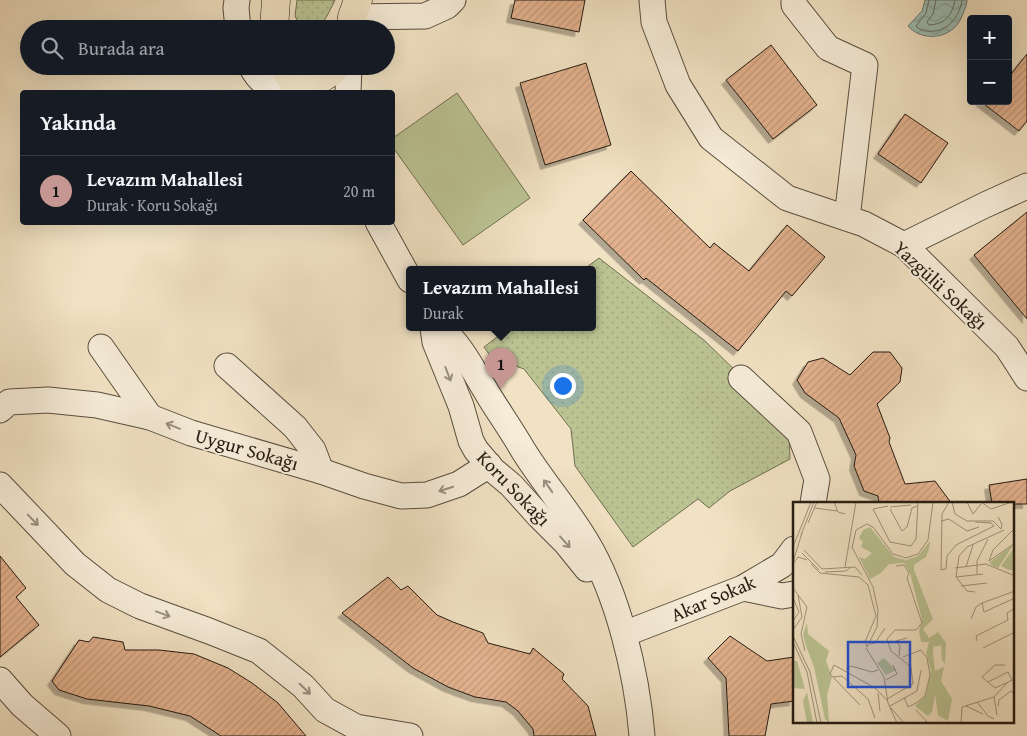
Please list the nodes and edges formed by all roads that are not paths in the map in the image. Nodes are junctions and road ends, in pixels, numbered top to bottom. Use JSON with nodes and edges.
{"nodes":[{"id":1,"x":237,"y":0,"type":"edge"},
{"id":2,"x":276,"y":0,"type":"edge"},
{"id":3,"x":453,"y":0,"type":"edge"},
{"id":4,"x":652,"y":0,"type":"edge"},
{"id":5,"x":794,"y":0,"type":"edge"},
{"id":6,"x":351,"y":19,"type":"edge"},
{"id":7,"x":237,"y":20,"type":"edge"},
{"id":8,"x":275,"y":20,"type":"edge"},
{"id":9,"x":256,"y":75,"type":"edge"},
{"id":10,"x":326,"y":75,"type":"edge"},
{"id":11,"x":349,"y":75,"type":"edge"},
{"id":12,"x":293,"y":82,"type":"edge"},
{"id":13,"x":284,"y":90,"type":"edge"},
{"id":14,"x":348,"y":90,"type":"edge"},
{"id":15,"x":1027,"y":186,"type":"edge"},
{"id":16,"x":847,"y":218,"type":"junction"},
{"id":17,"x":380,"y":225,"type":"edge"},
{"id":18,"x":904,"y":246,"type":"junction"},
{"id":19,"x":406,"y":273,"type":"edge"},
{"id":20,"x":433,"y":331,"type":"edge"},
{"id":21,"x":445,"y":331,"type":"edge"},
{"id":22,"x":101,"y":347,"type":"dead end"},
{"id":23,"x":227,"y":366,"type":"dead end"},
{"id":24,"x":741,"y":378,"type":"dead end"},
{"id":25,"x":1027,"y":378,"type":"edge"},
{"id":26,"x":3,"y":402,"type":"edge"},
{"id":27,"x":502,"y":416,"type":"junction"},
{"id":28,"x":150,"y":417,"type":"junction"},
{"id":29,"x":469,"y":433,"type":"junction"},
{"id":30,"x":524,"y":452,"type":"junction"},
{"id":31,"x":491,"y":468,"type":"junction"},
{"id":32,"x":321,"y":471,"type":"junction"},
{"id":33,"x":0,"y":485,"type":"edge"},
{"id":34,"x":812,"y":502,"type":"edge"},
{"id":35,"x":793,"y":550,"type":"edge"},
{"id":36,"x":743,"y":588,"type":"junction"},
{"id":37,"x":793,"y":594,"type":"edge"},
{"id":38,"x":614,"y":604,"type":"junction"},
{"id":39,"x":624,"y":634,"type":"junction"},
{"id":40,"x":0,"y":680,"type":"edge"},
{"id":41,"x":58,"y":736,"type":"edge"},
{"id":42,"x":410,"y":736,"type":"edge"},
{"id":43,"x":642,"y":736,"type":"edge"}],
"edges":[{"from":1,"to":7,"type":"street"},
{"from":2,"to":8,"type":"main road"},
{"from":3,"to":6,"type":"street"},
{"from":4,"to":16,"type":"street","name":"Yazgülü Sokağı"},
{"from":5,"to":16,"type":"street"},
{"from":9,"to":13,"type":"street"},
{"from":10,"to":12,"type":"main road"},
{"from":11,"to":14,"type":"street"},
{"from":15,"to":18,"type":"street"},
{"from":16,"to":18,"type":"street","name":"Yazgülü Sokağı"},
{"from":17,"to":19,"type":"street"},
{"from":18,"to":25,"type":"street","name":"Yazgülü Sokağı"},
{"from":20,"to":29,"type":"street","name":"Koru Sokağı","one_way":true},
{"from":21,"to":27,"type":"street","name":"Koru Sokağı"},
{"from":22,"to":28,"type":"street"},
{"from":23,"to":32,"type":"street"},
{"from":24,"to":34,"type":"street"},
{"from":26,"to":28,"type":"street","name":"Uygur Sokağı"},
{"from":27,"to":29,"type":"street"},
{"from":27,"to":30,"type":"street","name":"Koru Sokağı"},
{"from":32,"to":28,"type":"street","name":"Uygur Sokağı","one_way":true},
{"from":29,"to":31,"type":"street","name":"Koru Sokağı"},
{"from":30,"to":31,"type":"street"},
{"from":38,"to":30,"type":"street","name":"Koru Sokağı","one_way":true},
{"from":31,"to":32,"type":"street","name":"Uygur Sokağı","one_way":true},
{"from":31,"to":38,"type":"street","name":"Koru Sokağı","one_way":true},
{"from":33,"to":42,"type":"street","one_way":true},
{"from":35,"to":36,"type":"street","name":"Akar Sokak"},
{"from":36,"to":37,"type":"street"},
{"from":36,"to":39,"type":"street","name":"Akar Sokak"},
{"from":38,"to":39,"type":"street","name":"Koru Sokağı"},
{"from":39,"to":43,"type":"street","name":"Koru Sokağı"},
{"from":40,"to":41,"type":"street"}]}
